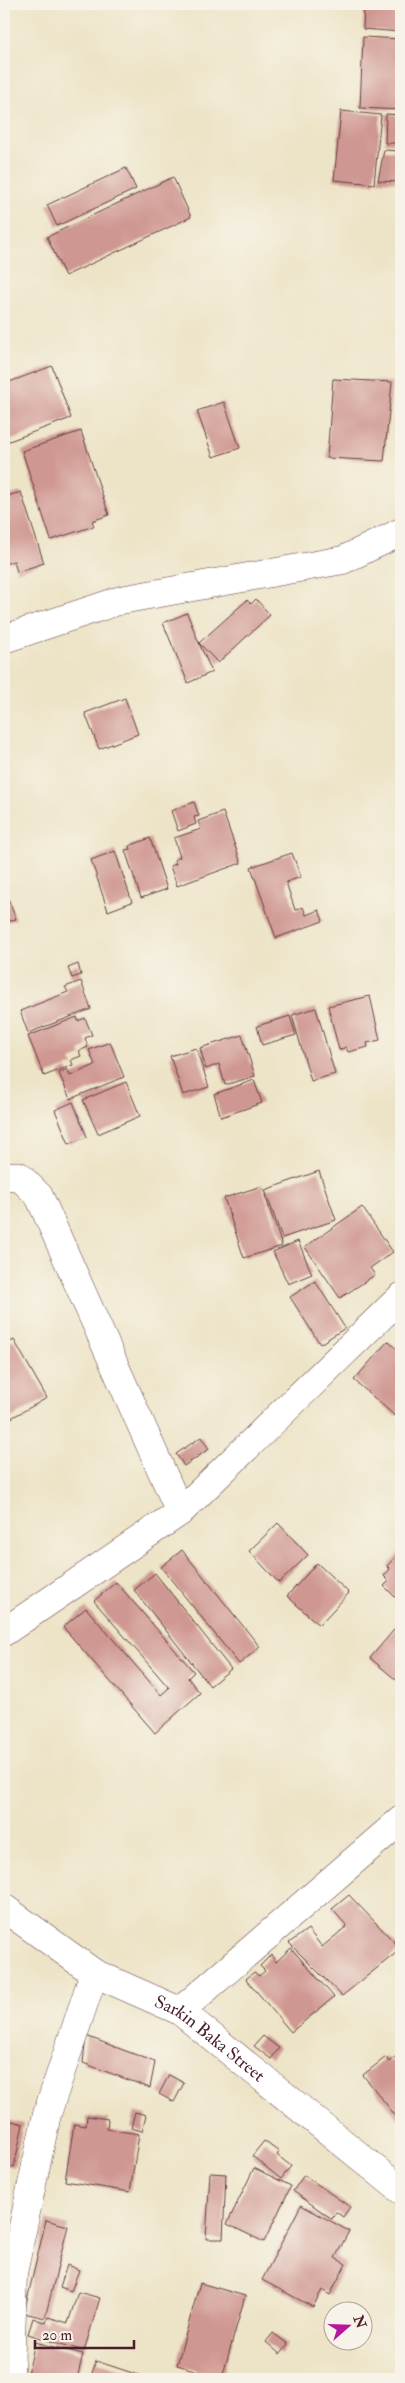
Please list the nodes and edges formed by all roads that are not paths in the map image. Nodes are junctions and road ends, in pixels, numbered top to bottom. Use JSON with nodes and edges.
{"nodes":[{"id":1,"x":401,"y":532,"type":"edge"},
{"id":2,"x":4,"y":639,"type":"edge"},
{"id":3,"x":4,"y":1176,"type":"edge"},
{"id":4,"x":401,"y":1297,"type":"edge"},
{"id":5,"x":180,"y":1512,"type":"junction"},
{"id":6,"x":4,"y":1632,"type":"edge"},
{"id":7,"x":401,"y":1820,"type":"edge"},
{"id":8,"x":4,"y":1908,"type":"edge"},
{"id":9,"x":94,"y":1973,"type":"junction"},
{"id":10,"x":180,"y":2011,"type":"junction"},
{"id":11,"x":401,"y":2190,"type":"edge"},
{"id":12,"x":10,"y":2379,"type":"edge"}],
"edges":[{"from":1,"to":2,"type":"street"},
{"from":3,"to":5,"type":"street"},
{"from":4,"to":5,"type":"street"},
{"from":5,"to":6,"type":"street"},
{"from":7,"to":10,"type":"street"},
{"from":8,"to":9,"type":"street","name":"Sarkin Baka Street"},
{"from":9,"to":10,"type":"street","name":"Sarkin Baka Street"},
{"from":9,"to":12,"type":"street"},
{"from":10,"to":11,"type":"street","name":"Sarkin Baka Street"}]}
